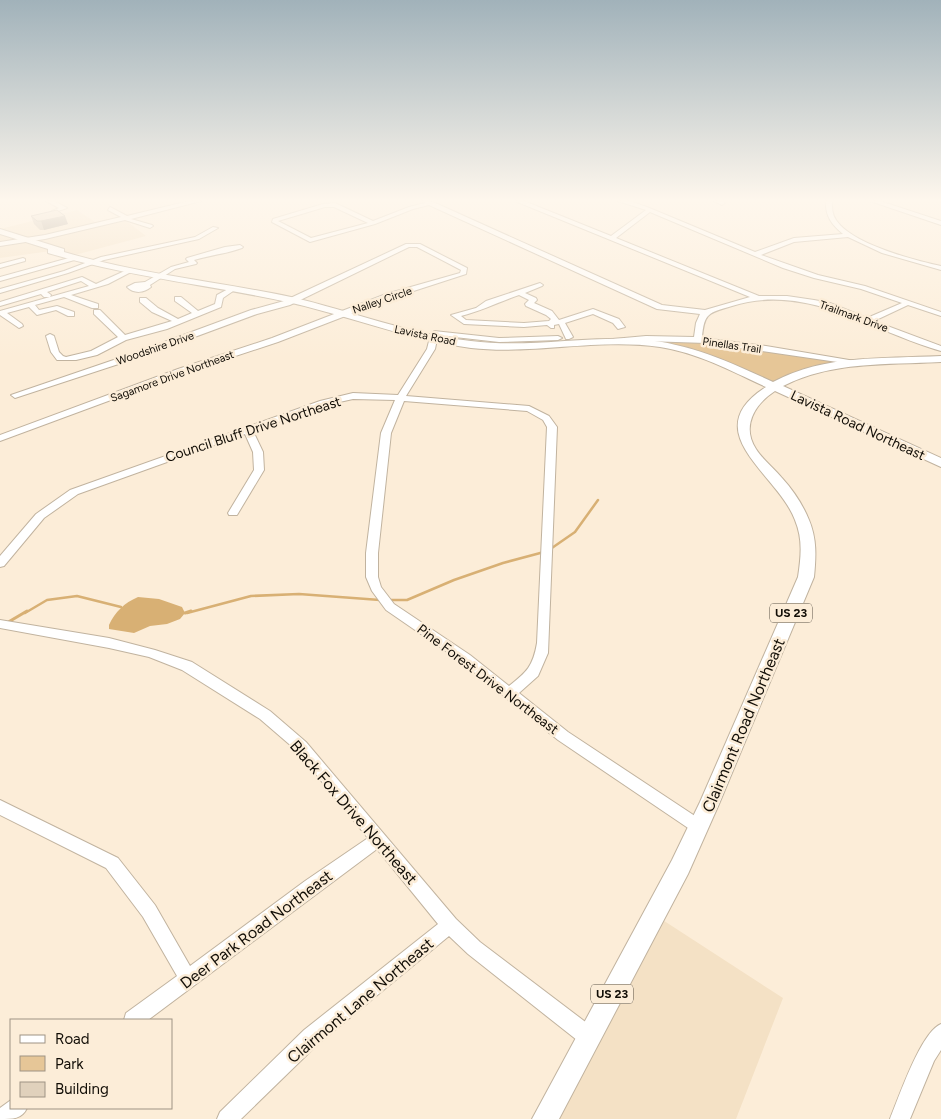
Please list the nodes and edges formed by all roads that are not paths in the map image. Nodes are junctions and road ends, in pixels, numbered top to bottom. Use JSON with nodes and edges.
{"nodes":[{"id":1,"x":59,"y":253,"type":"edge"},
{"id":2,"x":131,"y":253,"type":"edge"},
{"id":3,"x":214,"y":253,"type":"edge"},
{"id":4,"x":394,"y":253,"type":"edge"},
{"id":5,"x":433,"y":253,"type":"edge"},
{"id":6,"x":542,"y":253,"type":"edge"},
{"id":7,"x":646,"y":253,"type":"edge"},
{"id":8,"x":762,"y":253,"type":"edge"},
{"id":9,"x":892,"y":253,"type":"edge"},
{"id":10,"x":753,"y":254,"type":"joint"},
{"id":11,"x":15,"y":255,"type":"dead end"},
{"id":12,"x":76,"y":258,"type":"junction"},
{"id":13,"x":24,"y":260,"type":"junction"},
{"id":14,"x":33,"y":262,"type":"dead end"},
{"id":15,"x":90,"y":262,"type":"junction"},
{"id":16,"x":0,"y":266,"type":"edge"},
{"id":17,"x":941,"y":268,"type":"edge"},
{"id":18,"x":129,"y":271,"type":"junction"},
{"id":19,"x":159,"y":276,"type":"junction"},
{"id":20,"x":0,"y":279,"type":"edge"},
{"id":21,"x":147,"y":285,"type":"dead end"},
{"id":22,"x":540,"y":285,"type":"dead end"},
{"id":23,"x":95,"y":286,"type":"junction"},
{"id":24,"x":729,"y":287,"type":"junction"},
{"id":25,"x":232,"y":289,"type":"junction"},
{"id":26,"x":0,"y":291,"type":"edge"},
{"id":27,"x":42,"y":291,"type":"junction"},
{"id":28,"x":519,"y":292,"type":"junction"},
{"id":29,"x":64,"y":295,"type":"junction"},
{"id":30,"x":53,"y":298,"type":"junction"},
{"id":31,"x":757,"y":298,"type":"junction"},
{"id":32,"x":178,"y":299,"type":"dead end"},
{"id":33,"x":143,"y":300,"type":"dead end"},
{"id":34,"x":294,"y":301,"type":"junction"},
{"id":35,"x":731,"y":303,"type":"junction"},
{"id":36,"x":907,"y":303,"type":"junction"},
{"id":37,"x":0,"y":304,"type":"edge"},
{"id":38,"x":30,"y":304,"type":"junction"},
{"id":39,"x":705,"y":312,"type":"junction"},
{"id":40,"x":196,"y":313,"type":"junction"},
{"id":41,"x":344,"y":313,"type":"junction"},
{"id":42,"x":1,"y":314,"type":"edge"},
{"id":43,"x":71,"y":314,"type":"dead end"},
{"id":44,"x":941,"y":314,"type":"edge"},
{"id":45,"x":177,"y":321,"type":"junction"},
{"id":46,"x":867,"y":321,"type":"junction"},
{"id":47,"x":464,"y":322,"type":"junction"},
{"id":48,"x":561,"y":322,"type":"junction"},
{"id":49,"x":19,"y":326,"type":"dead end"},
{"id":50,"x":621,"y":327,"type":"dead end"},
{"id":51,"x":50,"y":336,"type":"dead end"},
{"id":52,"x":435,"y":336,"type":"junction"},
{"id":53,"x":453,"y":336,"type":"junction"},
{"id":54,"x":569,"y":336,"type":"dead end"},
{"id":55,"x":554,"y":337,"type":"junction"},
{"id":56,"x":123,"y":338,"type":"junction"},
{"id":57,"x":698,"y":340,"type":"junction"},
{"id":58,"x":608,"y":342,"type":"junction"},
{"id":59,"x":941,"y":356,"type":"edge"},
{"id":60,"x":855,"y":363,"type":"junction"},
{"id":61,"x":775,"y":386,"type":"junction"},
{"id":62,"x":15,"y":395,"type":"dead end"},
{"id":63,"x":401,"y":397,"type":"junction"},
{"id":64,"x":247,"y":429,"type":"junction"},
{"id":65,"x":0,"y":438,"type":"edge"},
{"id":66,"x":941,"y":463,"type":"edge"},
{"id":67,"x":233,"y":513,"type":"dead end"},
{"id":68,"x":0,"y":563,"type":"edge"},
{"id":69,"x":0,"y":624,"type":"edge"},
{"id":70,"x":509,"y":693,"type":"junction"},
{"id":71,"x":0,"y":806,"type":"edge"},
{"id":72,"x":699,"y":827,"type":"junction"},
{"id":73,"x":379,"y":839,"type":"junction"},
{"id":74,"x":450,"y":925,"type":"junction"},
{"id":75,"x":188,"y":979,"type":"junction"},
{"id":76,"x":134,"y":1019,"type":"edge"},
{"id":77,"x":941,"y":1034,"type":"edge"},
{"id":78,"x":589,"y":1037,"type":"junction"},
{"id":79,"x":16,"y":1109,"type":"edge"},
{"id":80,"x":2,"y":1119,"type":"edge"},
{"id":81,"x":227,"y":1119,"type":"edge"},
{"id":82,"x":545,"y":1119,"type":"edge"},
{"id":83,"x":900,"y":1119,"type":"edge"}],
"edges":[{"from":1,"to":12,"type":"main road","name":"Lavista Road"},
{"from":2,"to":15,"type":"street"},
{"from":3,"to":19,"type":"street"},
{"from":4,"to":34,"type":"street","name":"Nalley Circle"},
{"from":5,"to":41,"type":"street","name":"Nalley Circle"},
{"from":6,"to":39,"type":"street"},
{"from":7,"to":24,"type":"street"},
{"from":8,"to":10,"type":"street"},
{"from":9,"to":17,"type":"street"},
{"from":10,"to":36,"type":"street"},
{"from":11,"to":13,"type":"street"},
{"from":12,"to":15,"type":"main road","name":"Lavista Road"},
{"from":12,"to":20,"type":"street"},
{"from":13,"to":14,"type":"street"},
{"from":13,"to":16,"type":"street"},
{"from":15,"to":18,"type":"main road","name":"Lavista Road"},
{"from":15,"to":26,"type":"street"},
{"from":18,"to":19,"type":"main road","name":"Lavista Road"},
{"from":18,"to":23,"type":"street"},
{"from":19,"to":21,"type":"street"},
{"from":19,"to":25,"type":"main road","name":"Lavista Road"},
{"from":22,"to":28,"type":"street"},
{"from":23,"to":27,"type":"street"},
{"from":23,"to":29,"type":"street"},
{"from":24,"to":31,"type":"street"},
{"from":24,"to":35,"type":"street"},
{"from":25,"to":34,"type":"main road","name":"Lavista Road"},
{"from":25,"to":40,"type":"street"},
{"from":27,"to":30,"type":"street"},
{"from":27,"to":37,"type":"street"},
{"from":28,"to":47,"type":"street"},
{"from":28,"to":55,"type":"street"},
{"from":29,"to":30,"type":"street"},
{"from":29,"to":56,"type":"street"},
{"from":30,"to":38,"type":"street"},
{"from":31,"to":35,"type":"street","name":"Trailmark Drive"},
{"from":31,"to":46,"type":"street","name":"Trailmark Drive"},
{"from":32,"to":40,"type":"street"},
{"from":33,"to":45,"type":"street"},
{"from":34,"to":41,"type":"main road","name":"Lavista Road"},
{"from":34,"to":62,"type":"street","name":"Woodshire Drive"},
{"from":35,"to":39,"type":"street","name":"Trailmark Drive"},
{"from":36,"to":44,"type":"street"},
{"from":36,"to":46,"type":"street"},
{"from":38,"to":42,"type":"street"},
{"from":38,"to":43,"type":"street"},
{"from":39,"to":57,"type":"street"},
{"from":40,"to":45,"type":"street"},
{"from":41,"to":52,"type":"main road","name":"Lavista Road"},
{"from":41,"to":65,"type":"street","name":"Sagamore Drive Northeast"},
{"from":42,"to":49,"type":"street"},
{"from":45,"to":56,"type":"street"},
{"from":46,"to":59,"type":"street","name":"Trailmark Drive"},
{"from":47,"to":53,"type":"street"},
{"from":47,"to":55,"type":"street"},
{"from":48,"to":50,"type":"street"},
{"from":48,"to":54,"type":"street"},
{"from":48,"to":55,"type":"street"},
{"from":51,"to":56,"type":"street"},
{"from":52,"to":53,"type":"street"},
{"from":52,"to":55,"type":"main road","name":"Lavista Road"},
{"from":52,"to":63,"type":"street","name":"Pine Forest Drive Northeast"},
{"from":53,"to":55,"type":"street"},
{"from":55,"to":58,"type":"main road","name":"Lavista Road"},
{"from":57,"to":58,"type":"street","name":"Pinellas Trail"},
{"from":57,"to":60,"type":"street","name":"Pinellas Trail"},
{"from":58,"to":61,"type":"main road","name":"Lavista Road"},
{"from":59,"to":60,"type":"main road","number":"US 23"},
{"from":60,"to":61,"type":"main road","name":"Clairmont Road Northeast","number":"US 23"},
{"from":61,"to":66,"type":"main road","name":"Lavista Road Northeast"},
{"from":61,"to":72,"type":"main road","name":"Clairmont Road Northeast","number":"US 23"},
{"from":63,"to":64,"type":"street","name":"Council Bluff Drive Northeast"},
{"from":63,"to":70,"type":"street","name":"Pine Forest Drive Northeast"},
{"from":63,"to":70,"type":"street","name":"Council Bluff Drive Northeast"},
{"from":64,"to":67,"type":"street"},
{"from":64,"to":68,"type":"street","name":"Council Bluff Drive Northeast"},
{"from":69,"to":73,"type":"street","name":"Black Fox Drive Northeast"},
{"from":70,"to":72,"type":"street","name":"Pine Forest Drive Northeast"},
{"from":71,"to":75,"type":"street"},
{"from":72,"to":78,"type":"main road","name":"Clairmont Road Northeast","number":"US 23"},
{"from":73,"to":74,"type":"street","name":"Black Fox Drive Northeast"},
{"from":73,"to":75,"type":"street","name":"Deer Park Road Northeast"},
{"from":74,"to":78,"type":"street","name":"Black Fox Drive Northeast"},
{"from":74,"to":81,"type":"street","name":"Clairmont Lane Northeast"},
{"from":75,"to":76,"type":"street","name":"Deer Park Road Northeast"},
{"from":77,"to":83,"type":"street"},
{"from":78,"to":82,"type":"main road","name":"Clairmont Road Northeast","number":"US 23"},
{"from":79,"to":80,"type":"street"}]}
